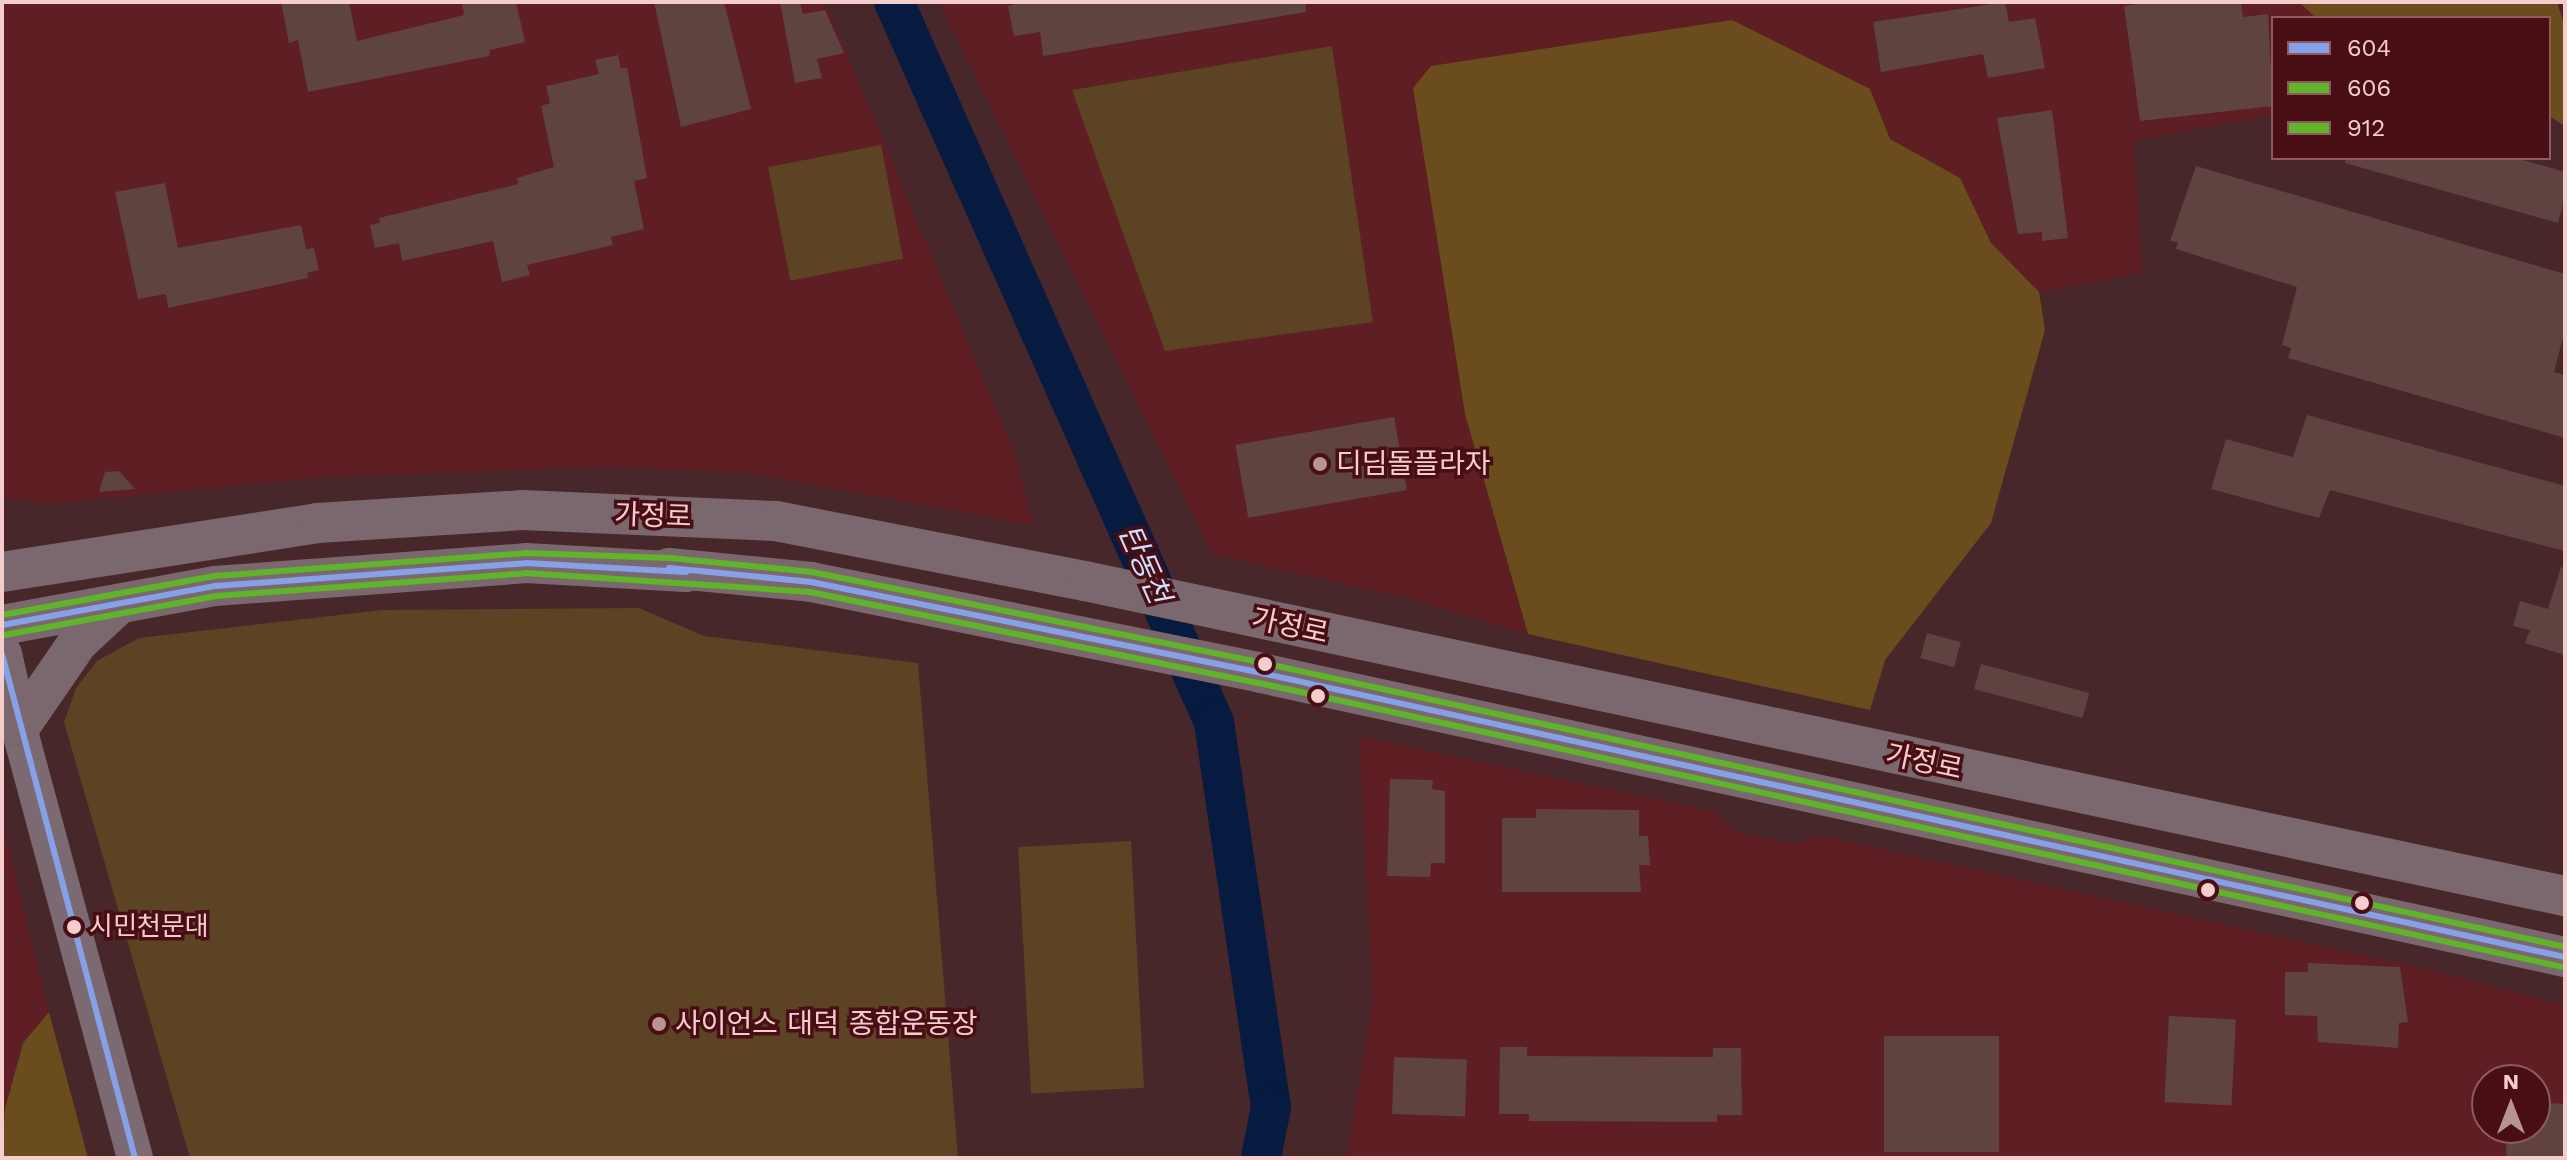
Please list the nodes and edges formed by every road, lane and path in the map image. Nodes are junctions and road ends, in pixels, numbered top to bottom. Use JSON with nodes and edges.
{"nodes":[{"id":1,"x":2,"y":572,"type":"edge"},
{"id":2,"x":119,"y":604,"type":"junction"},
{"id":3,"x":2,"y":625,"type":"edge"},
{"id":4,"x":2,"y":654,"type":"edge"},
{"id":5,"x":11,"y":721,"type":"edge"},
{"id":6,"x":2565,"y":896,"type":"edge"},
{"id":7,"x":2565,"y":957,"type":"edge"},
{"id":8,"x":135,"y":1158,"type":"edge"}],
"edges":[{"from":1,"to":6,"type":"main road","name":"가정로"},
{"from":2,"to":3,"type":"main road","name":"가정로"},
{"from":2,"to":5,"type":"main road"},
{"from":2,"to":7,"type":"main road","name":"가정로"},
{"from":4,"to":5,"type":"main road"},
{"from":5,"to":8,"type":"main road"}]}
